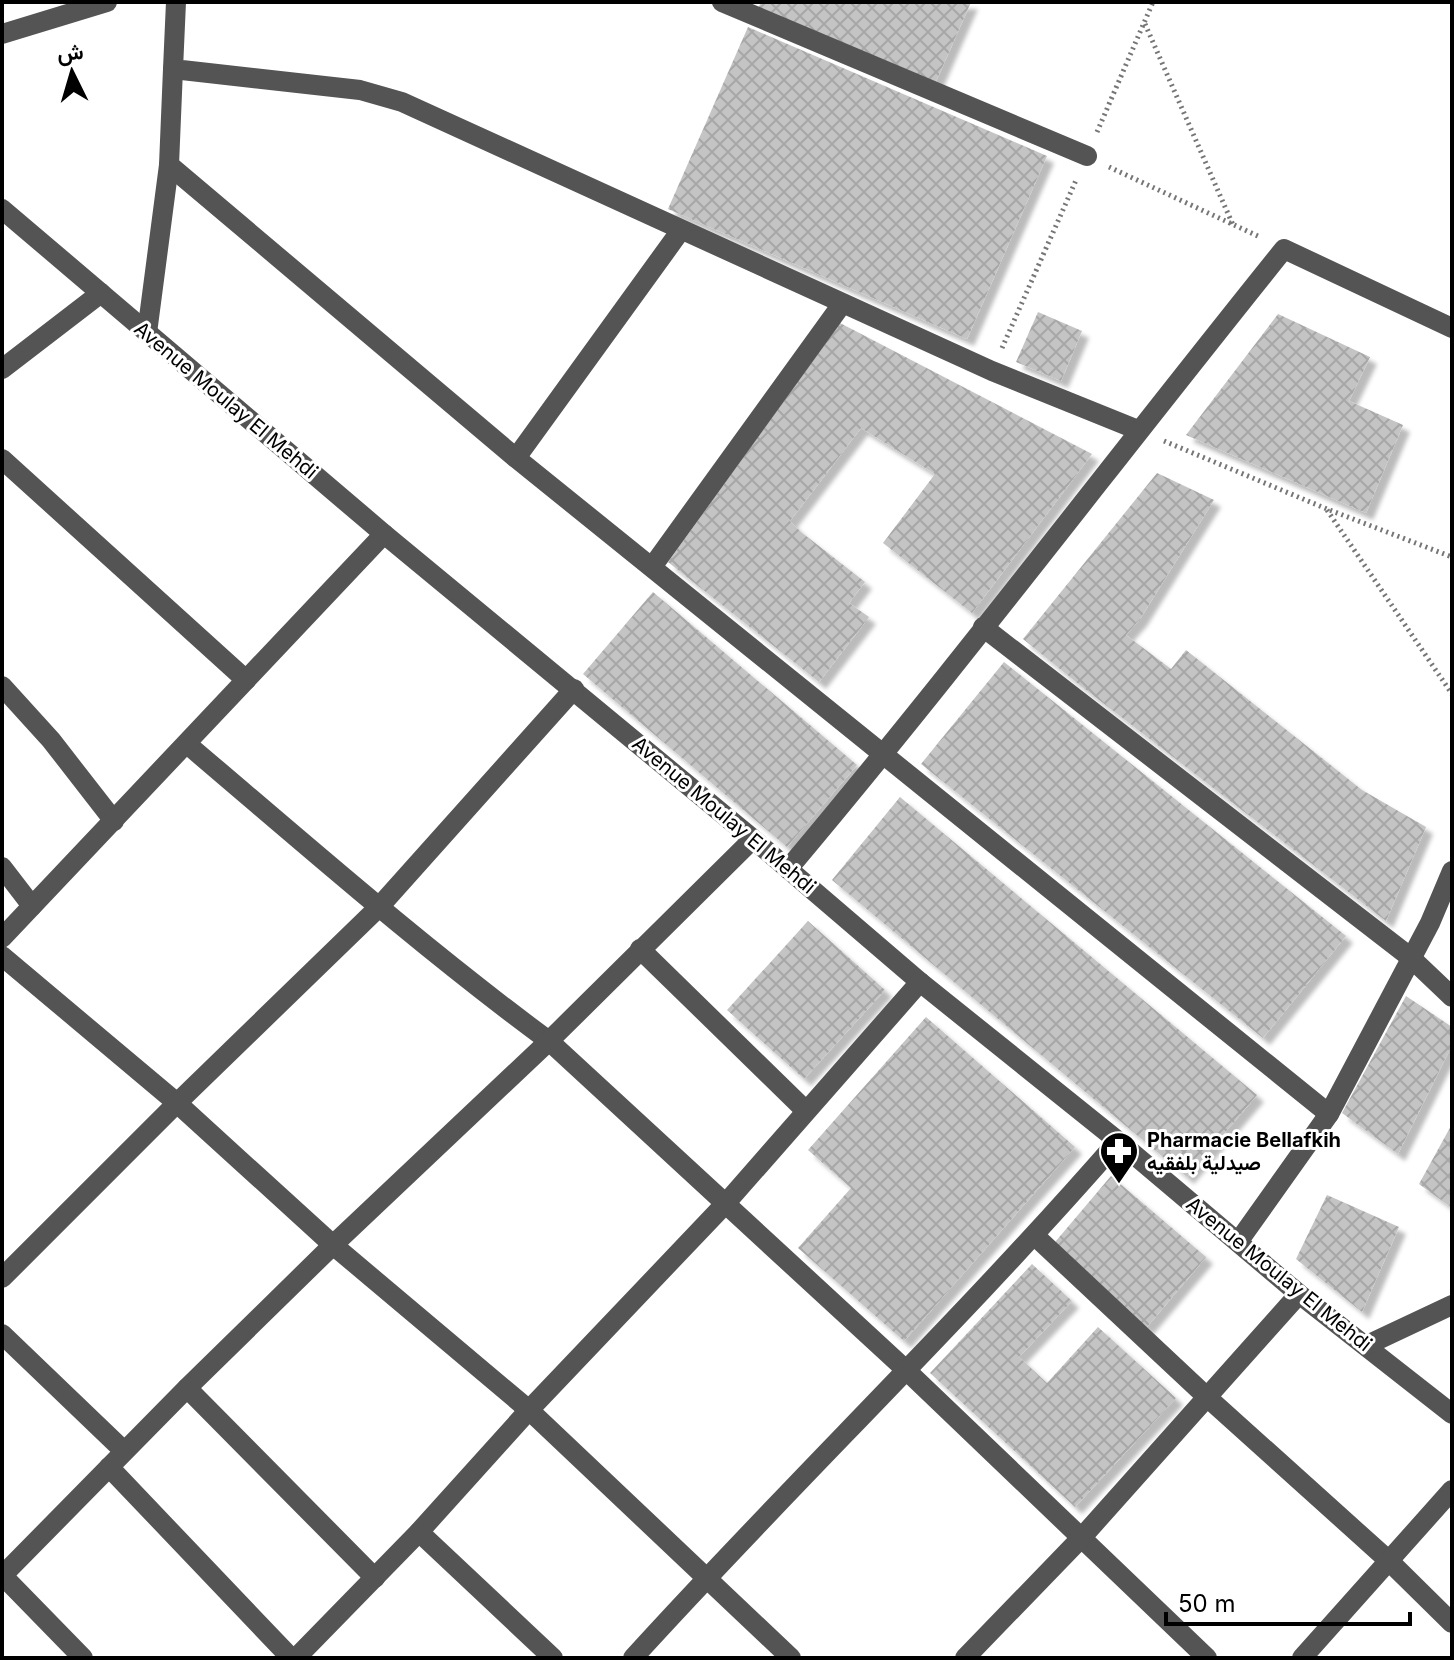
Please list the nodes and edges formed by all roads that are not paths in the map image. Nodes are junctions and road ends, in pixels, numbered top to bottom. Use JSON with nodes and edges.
{"nodes":[{"id":1,"x":107,"y":2,"type":"edge"},
{"id":2,"x":176,"y":2,"type":"edge"},
{"id":3,"x":722,"y":2,"type":"edge"},
{"id":4,"x":2,"y":34,"type":"edge"},
{"id":5,"x":173,"y":69,"type":"junction"},
{"id":6,"x":1087,"y":156,"type":"road end"},
{"id":7,"x":169,"y":165,"type":"junction"},
{"id":8,"x":2,"y":209,"type":"edge"},
{"id":9,"x":681,"y":230,"type":"junction"},
{"id":10,"x":101,"y":293,"type":"junction"},
{"id":11,"x":842,"y":304,"type":"junction"},
{"id":12,"x":1452,"y":328,"type":"edge"},
{"id":13,"x":147,"y":333,"type":"junction"},
{"id":14,"x":2,"y":369,"type":"edge"},
{"id":15,"x":1138,"y":430,"type":"junction"},
{"id":16,"x":516,"y":458,"type":"junction"},
{"id":17,"x":2,"y":459,"type":"edge"},
{"id":18,"x":384,"y":534,"type":"junction"},
{"id":19,"x":652,"y":567,"type":"junction"},
{"id":20,"x":983,"y":627,"type":"junction"},
{"id":21,"x":246,"y":680,"type":"junction"},
{"id":22,"x":2,"y":686,"type":"edge"},
{"id":23,"x":574,"y":689,"type":"junction"},
{"id":24,"x":187,"y":744,"type":"junction"},
{"id":25,"x":883,"y":755,"type":"junction"},
{"id":26,"x":114,"y":821,"type":"junction"},
{"id":27,"x":753,"y":839,"type":"junction"},
{"id":28,"x":2,"y":867,"type":"edge"},
{"id":29,"x":788,"y":869,"type":"junction"},
{"id":30,"x":1452,"y":871,"type":"edge"},
{"id":31,"x":32,"y":906,"type":"junction"},
{"id":32,"x":379,"y":907,"type":"junction"},
{"id":33,"x":2,"y":938,"type":"edge"},
{"id":34,"x":640,"y":949,"type":"junction"},
{"id":35,"x":2,"y":956,"type":"edge"},
{"id":36,"x":1410,"y":957,"type":"junction"},
{"id":37,"x":920,"y":982,"type":"junction"},
{"id":38,"x":1452,"y":997,"type":"edge"},
{"id":39,"x":549,"y":1041,"type":"junction"},
{"id":40,"x":177,"y":1103,"type":"junction"},
{"id":41,"x":805,"y":1110,"type":"junction"},
{"id":42,"x":1329,"y":1114,"type":"junction"},
{"id":43,"x":1118,"y":1141,"type":"junction"},
{"id":44,"x":726,"y":1203,"type":"junction"},
{"id":45,"x":1035,"y":1236,"type":"junction"},
{"id":46,"x":1238,"y":1242,"type":"junction"},
{"id":47,"x":333,"y":1245,"type":"junction"},
{"id":48,"x":2,"y":1278,"type":"edge"},
{"id":49,"x":1299,"y":1294,"type":"junction"},
{"id":50,"x":1452,"y":1305,"type":"edge"},
{"id":51,"x":2,"y":1334,"type":"edge"},
{"id":52,"x":1367,"y":1345,"type":"junction"},
{"id":53,"x":906,"y":1370,"type":"junction"},
{"id":54,"x":187,"y":1388,"type":"junction"},
{"id":55,"x":1208,"y":1398,"type":"junction"},
{"id":56,"x":529,"y":1410,"type":"junction"},
{"id":57,"x":1452,"y":1414,"type":"edge"},
{"id":58,"x":124,"y":1451,"type":"junction"},
{"id":59,"x":109,"y":1467,"type":"junction"},
{"id":60,"x":1452,"y":1490,"type":"edge"},
{"id":61,"x":419,"y":1532,"type":"junction"},
{"id":62,"x":1083,"y":1536,"type":"junction"},
{"id":63,"x":1388,"y":1560,"type":"junction"},
{"id":64,"x":2,"y":1575,"type":"edge"},
{"id":65,"x":375,"y":1578,"type":"junction"},
{"id":66,"x":706,"y":1578,"type":"junction"},
{"id":67,"x":1452,"y":1623,"type":"edge"},
{"id":68,"x":83,"y":1658,"type":"edge"},
{"id":69,"x":294,"y":1658,"type":"edge"},
{"id":70,"x":553,"y":1658,"type":"edge"},
{"id":71,"x":633,"y":1658,"type":"edge"},
{"id":72,"x":791,"y":1658,"type":"edge"},
{"id":73,"x":965,"y":1658,"type":"edge"},
{"id":74,"x":1207,"y":1658,"type":"edge"},
{"id":75,"x":1302,"y":1658,"type":"edge"}],
"edges":[{"from":1,"to":4,"type":"street"},
{"from":2,"to":5,"type":"street"},
{"from":3,"to":6,"type":"street"},
{"from":5,"to":7,"type":"street"},
{"from":5,"to":9,"type":"street"},
{"from":7,"to":13,"type":"street"},
{"from":7,"to":16,"type":"street"},
{"from":8,"to":10,"type":"street","name":"Avenue Moulay El Mehdi"},
{"from":9,"to":11,"type":"street"},
{"from":9,"to":16,"type":"street"},
{"from":10,"to":13,"type":"street","name":"Avenue Moulay El Mehdi"},
{"from":10,"to":14,"type":"street"},
{"from":11,"to":15,"type":"street"},
{"from":11,"to":19,"type":"street"},
{"from":12,"to":15,"type":"street"},
{"from":13,"to":18,"type":"street","name":"Avenue Moulay El Mehdi"},
{"from":15,"to":20,"type":"street"},
{"from":16,"to":19,"type":"street"},
{"from":17,"to":21,"type":"street"},
{"from":18,"to":21,"type":"street"},
{"from":18,"to":23,"type":"street","name":"Avenue Moulay El Mehdi"},
{"from":19,"to":25,"type":"street"},
{"from":20,"to":25,"type":"street"},
{"from":20,"to":36,"type":"street"},
{"from":21,"to":24,"type":"street"},
{"from":22,"to":26,"type":"street"},
{"from":23,"to":27,"type":"street","name":"Avenue Moulay El Mehdi"},
{"from":23,"to":32,"type":"street"},
{"from":24,"to":26,"type":"street"},
{"from":24,"to":32,"type":"street"},
{"from":25,"to":29,"type":"street"},
{"from":25,"to":42,"type":"street"},
{"from":26,"to":31,"type":"street"},
{"from":27,"to":29,"type":"street","name":"Avenue Moulay El Mehdi"},
{"from":27,"to":34,"type":"street"},
{"from":28,"to":31,"type":"street"},
{"from":29,"to":37,"type":"street","name":"Avenue Moulay El Mehdi"},
{"from":30,"to":36,"type":"street"},
{"from":31,"to":33,"type":"street"},
{"from":32,"to":39,"type":"street"},
{"from":32,"to":40,"type":"street"},
{"from":34,"to":39,"type":"street"},
{"from":34,"to":41,"type":"street"},
{"from":35,"to":40,"type":"street"},
{"from":36,"to":38,"type":"street"},
{"from":36,"to":42,"type":"street"},
{"from":37,"to":41,"type":"street"},
{"from":37,"to":43,"type":"street","name":"Avenue Moulay El Mehdi"},
{"from":39,"to":44,"type":"street"},
{"from":39,"to":47,"type":"street"},
{"from":40,"to":47,"type":"street"},
{"from":40,"to":48,"type":"street"},
{"from":41,"to":44,"type":"street"},
{"from":42,"to":46,"type":"street"},
{"from":43,"to":45,"type":"street"},
{"from":43,"to":46,"type":"street","name":"Avenue Moulay El Mehdi"},
{"from":44,"to":53,"type":"street"},
{"from":44,"to":56,"type":"street"},
{"from":45,"to":53,"type":"street"},
{"from":45,"to":55,"type":"street"},
{"from":46,"to":49,"type":"street","name":"Avenue Moulay El Mehdi"},
{"from":47,"to":54,"type":"street"},
{"from":47,"to":56,"type":"street"},
{"from":49,"to":52,"type":"street","name":"Avenue Moulay El Mehdi"},
{"from":49,"to":55,"type":"street"},
{"from":50,"to":52,"type":"street"},
{"from":51,"to":58,"type":"street"},
{"from":52,"to":57,"type":"street","name":"Avenue Moulay El Mehdi"},
{"from":53,"to":62,"type":"street"},
{"from":53,"to":66,"type":"street"},
{"from":54,"to":58,"type":"street"},
{"from":54,"to":65,"type":"street"},
{"from":55,"to":62,"type":"street"},
{"from":55,"to":63,"type":"street"},
{"from":56,"to":61,"type":"street"},
{"from":56,"to":66,"type":"street"},
{"from":58,"to":59,"type":"street"},
{"from":59,"to":64,"type":"street"},
{"from":59,"to":69,"type":"street"},
{"from":60,"to":63,"type":"street"},
{"from":61,"to":65,"type":"street"},
{"from":61,"to":70,"type":"street"},
{"from":62,"to":73,"type":"street"},
{"from":62,"to":74,"type":"street"},
{"from":63,"to":67,"type":"street"},
{"from":63,"to":75,"type":"street"},
{"from":64,"to":68,"type":"street"},
{"from":65,"to":69,"type":"street"},
{"from":66,"to":71,"type":"street"},
{"from":66,"to":72,"type":"street"}]}
